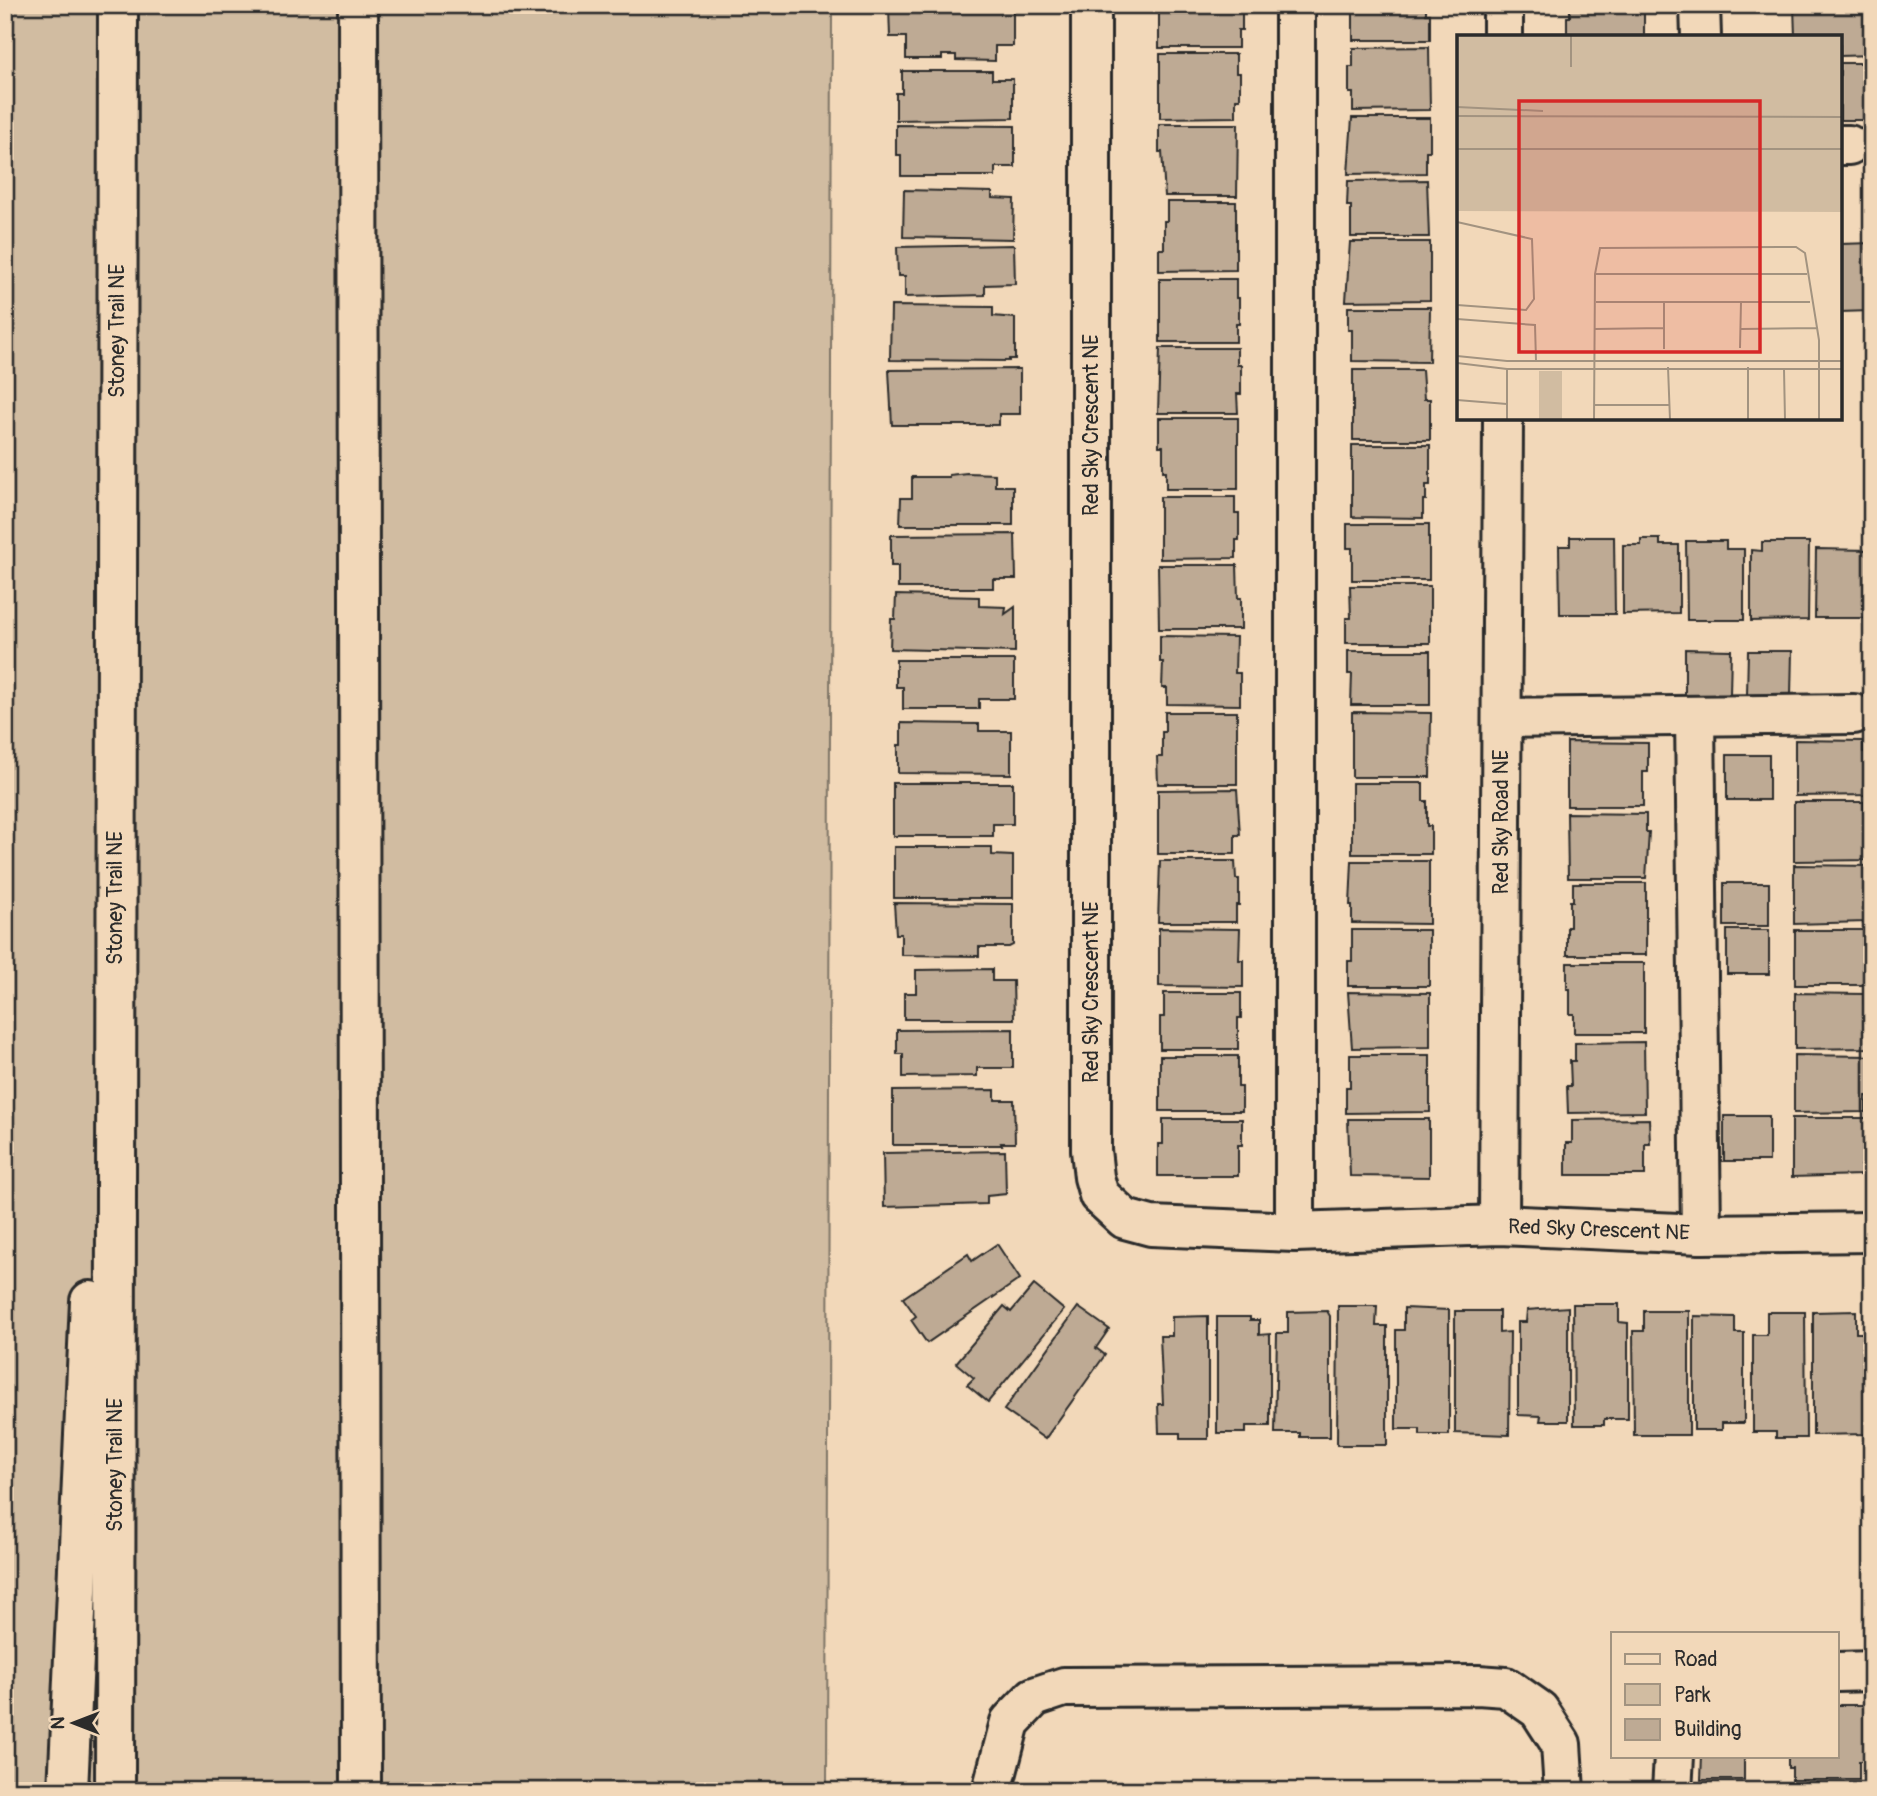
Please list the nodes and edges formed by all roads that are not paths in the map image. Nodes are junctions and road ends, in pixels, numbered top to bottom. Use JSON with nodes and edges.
{"nodes":[{"id":1,"x":118,"y":5,"type":"edge"},
{"id":2,"x":358,"y":5,"type":"edge"},
{"id":3,"x":1091,"y":5,"type":"edge"},
{"id":4,"x":1295,"y":5,"type":"edge"},
{"id":5,"x":1503,"y":5,"type":"edge"},
{"id":6,"x":1700,"y":5,"type":"edge"},
{"id":7,"x":1503,"y":35,"type":"edge"},
{"id":8,"x":1700,"y":35,"type":"edge"},
{"id":9,"x":1503,"y":420,"type":"edge"},
{"id":10,"x":1854,"y":714,"type":"dead end"},
{"id":11,"x":1695,"y":716,"type":"junction"},
{"id":12,"x":1502,"y":718,"type":"junction"},
{"id":13,"x":115,"y":862,"type":"junction"},
{"id":14,"x":1499,"y":1225,"type":"junction"},
{"id":15,"x":1872,"y":1231,"type":"edge"},
{"id":16,"x":1295,"y":1232,"type":"junction"},
{"id":17,"x":1701,"y":1234,"type":"junction"},
{"id":18,"x":1872,"y":1671,"type":"edge"},
{"id":19,"x":1839,"y":1672,"type":"edge"},
{"id":20,"x":1674,"y":1758,"type":"edge"},
{"id":21,"x":68,"y":1791,"type":"edge"},
{"id":22,"x":115,"y":1791,"type":"edge"},
{"id":23,"x":361,"y":1791,"type":"edge"},
{"id":24,"x":992,"y":1791,"type":"edge"},
{"id":25,"x":1564,"y":1791,"type":"edge"},
{"id":26,"x":1672,"y":1791,"type":"edge"}],
"edges":[{"from":1,"to":13,"type":"main road","name":"Stoney Trail NE"},
{"from":2,"to":23,"type":"main road"},
{"from":3,"to":16,"type":"main road","name":"Red Sky Crescent NE"},
{"from":4,"to":16,"type":"main road"},
{"from":5,"to":7,"type":"main road"},
{"from":6,"to":8,"type":"main road"},
{"from":9,"to":12,"type":"main road","name":"Red Sky Road NE"},
{"from":10,"to":11,"type":"main road"},
{"from":11,"to":12,"type":"main road"},
{"from":11,"to":17,"type":"main road"},
{"from":12,"to":14,"type":"main road","name":"Red Sky Road NE"},
{"from":13,"to":21,"type":"main road"},
{"from":13,"to":22,"type":"main road","name":"Stoney Trail NE"},
{"from":14,"to":16,"type":"main road","name":"Red Sky Crescent NE"},
{"from":14,"to":17,"type":"main road","name":"Red Sky Crescent NE"},
{"from":15,"to":17,"type":"main road","name":"Red Sky Crescent NE"},
{"from":18,"to":19,"type":"main road"},
{"from":20,"to":26,"type":"main road"},
{"from":24,"to":25,"type":"main road"}]}
